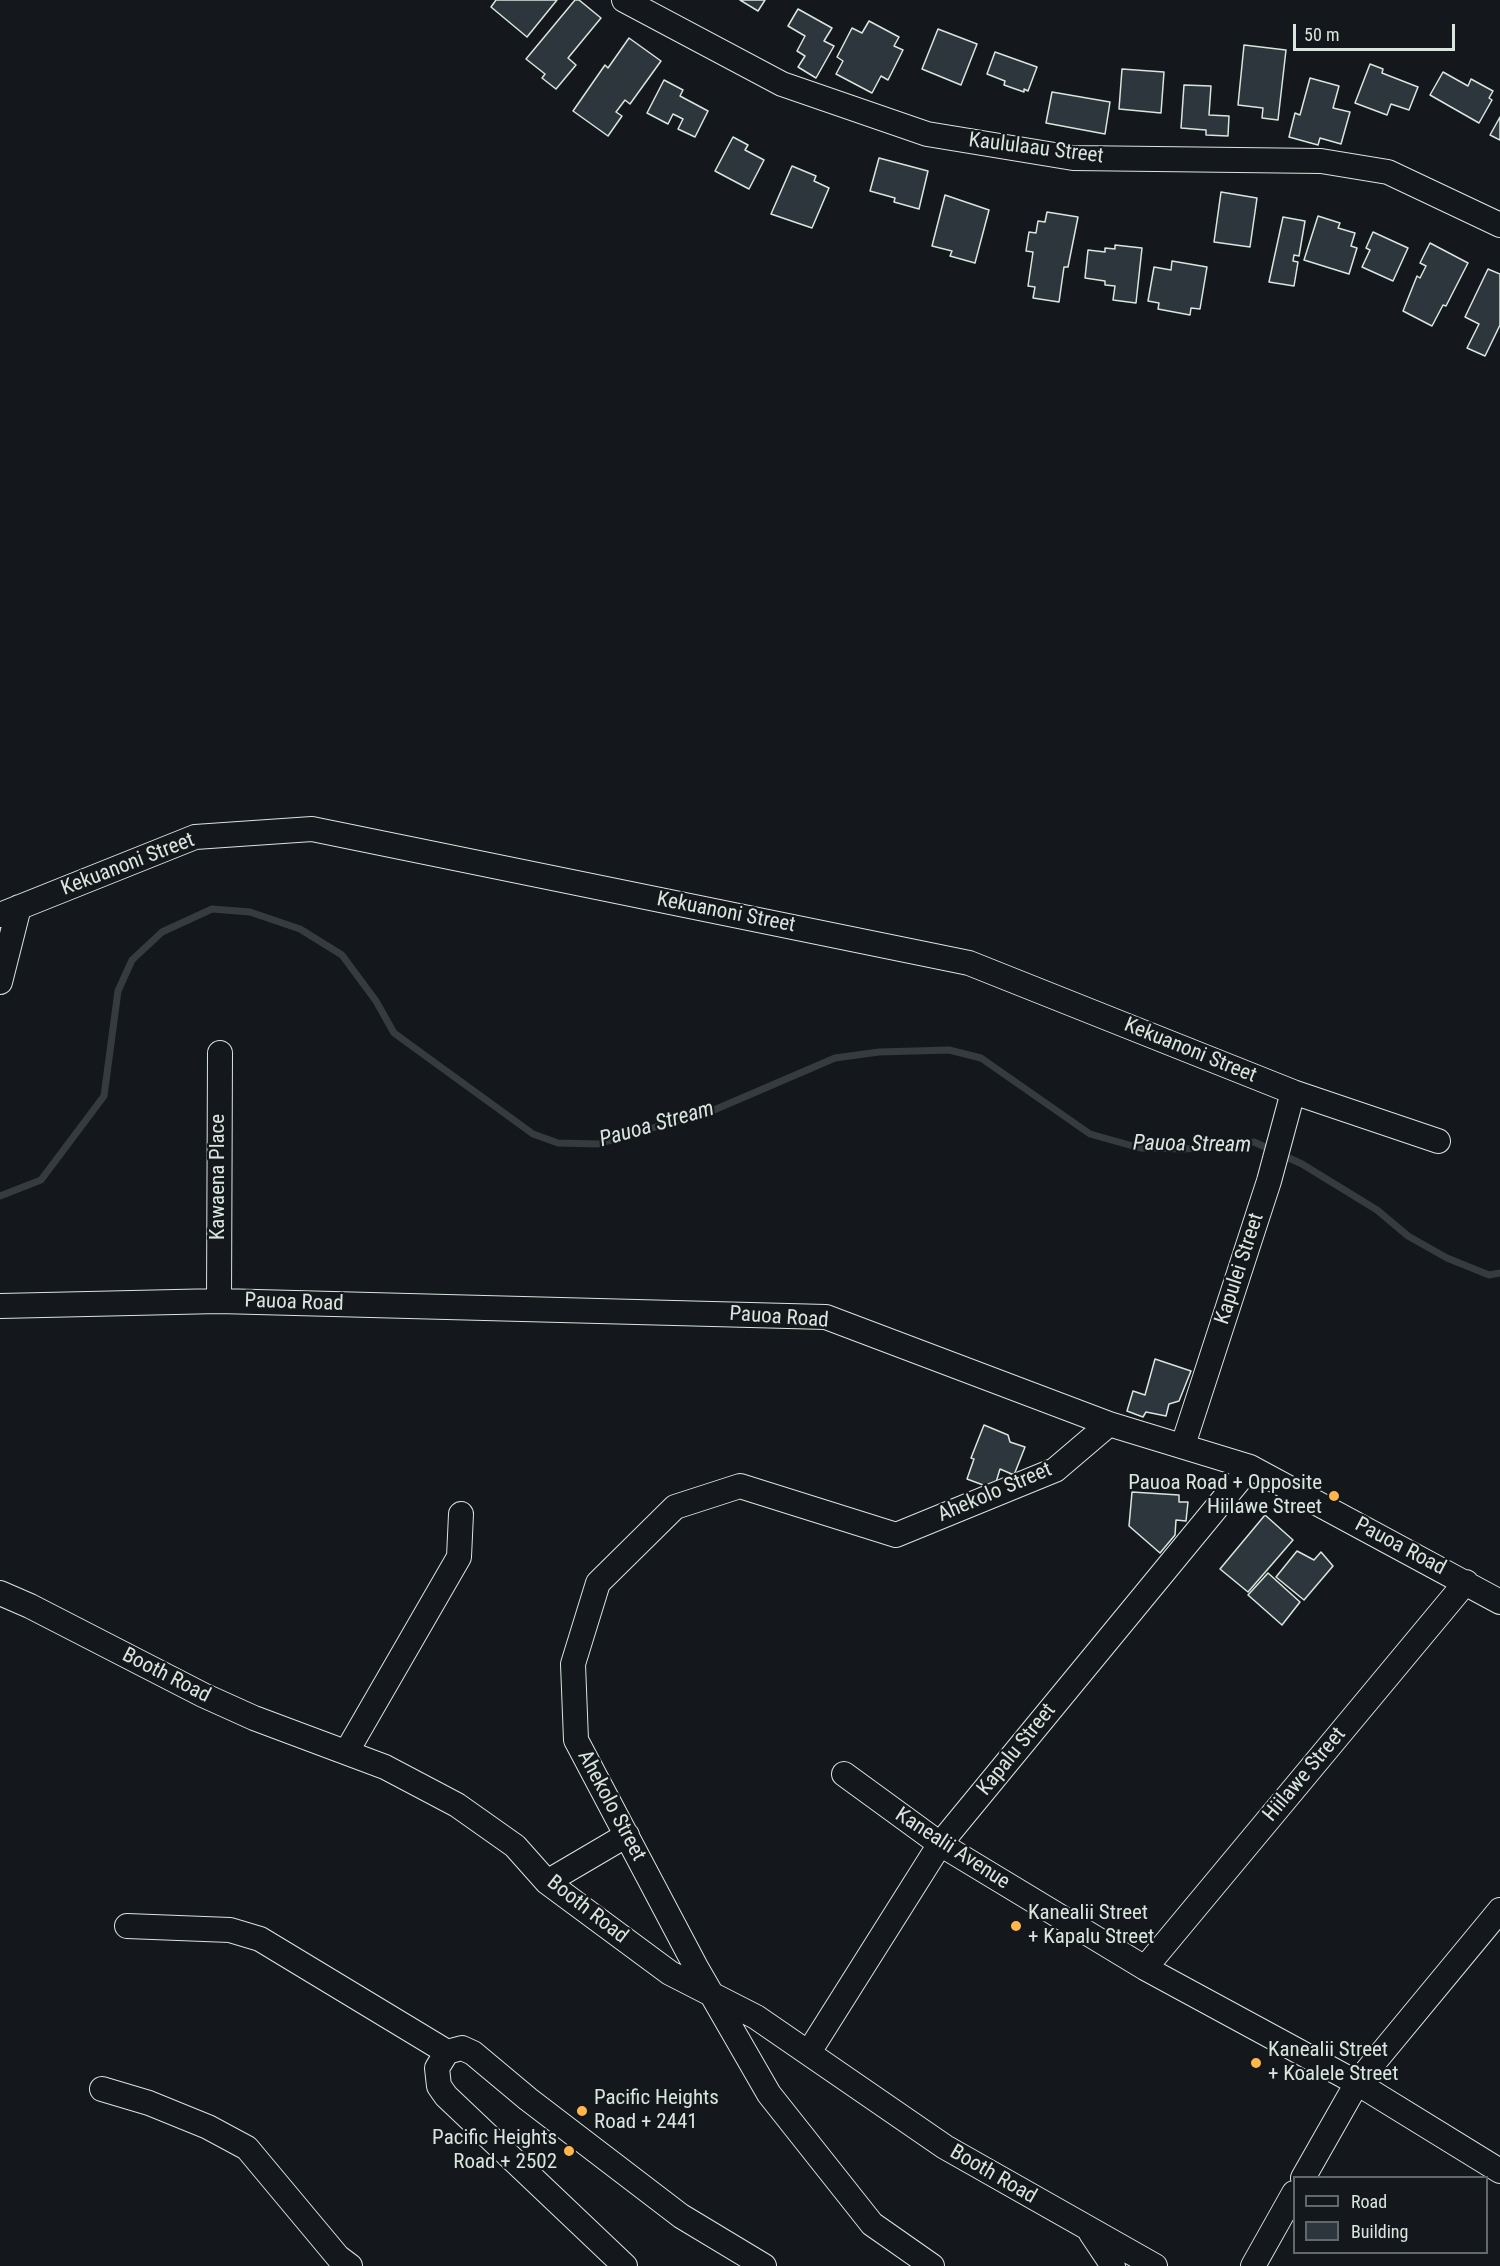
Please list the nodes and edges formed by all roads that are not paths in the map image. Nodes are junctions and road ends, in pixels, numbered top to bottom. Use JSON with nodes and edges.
{"nodes":[{"id":1,"x":624,"y":0,"type":"edge"},
{"id":2,"x":1500,"y":225,"type":"edge"},
{"id":3,"x":10,"y":911,"type":"edge"},
{"id":4,"x":0,"y":982,"type":"edge"},
{"id":5,"x":219,"y":1053,"type":"dead end"},
{"id":6,"x":1293,"y":1092,"type":"junction"},
{"id":7,"x":1438,"y":1140,"type":"dead end"},
{"id":8,"x":219,"y":1301,"type":"junction"},
{"id":9,"x":0,"y":1306,"type":"edge"},
{"id":10,"x":1109,"y":1424,"type":"junction"},
{"id":11,"x":1183,"y":1445,"type":"junction"},
{"id":12,"x":1250,"y":1467,"type":"junction"},
{"id":13,"x":461,"y":1514,"type":"dead end"},
{"id":14,"x":1466,"y":1582,"type":"junction"},
{"id":15,"x":0,"y":1593,"type":"edge"},
{"id":16,"x":1500,"y":1602,"type":"edge"},
{"id":17,"x":347,"y":1751,"type":"junction"},
{"id":18,"x":844,"y":1774,"type":"dead end"},
{"id":19,"x":627,"y":1835,"type":"junction"},
{"id":20,"x":939,"y":1844,"type":"junction"},
{"id":21,"x":548,"y":1881,"type":"junction"},
{"id":22,"x":1500,"y":1910,"type":"edge"},
{"id":23,"x":127,"y":1926,"type":"dead end"},
{"id":24,"x":1144,"y":1968,"type":"junction"},
{"id":25,"x":711,"y":1993,"type":"junction"},
{"id":26,"x":447,"y":2052,"type":"junction"},
{"id":27,"x":809,"y":2052,"type":"junction"},
{"id":28,"x":1357,"y":2083,"type":"junction"},
{"id":29,"x":102,"y":2089,"type":"dead end"},
{"id":30,"x":1500,"y":2171,"type":"edge"},
{"id":31,"x":1304,"y":2176,"type":"edge"},
{"id":32,"x":1293,"y":2195,"type":"edge"},
{"id":33,"x":1087,"y":2228,"type":"junction"},
{"id":34,"x":350,"y":2266,"type":"edge"},
{"id":35,"x":625,"y":2266,"type":"edge"},
{"id":36,"x":764,"y":2266,"type":"edge"},
{"id":37,"x":932,"y":2266,"type":"edge"},
{"id":38,"x":1113,"y":2266,"type":"edge"},
{"id":39,"x":1155,"y":2266,"type":"edge"},
{"id":40,"x":1253,"y":2266,"type":"edge"}],
"edges":[{"from":1,"to":2,"type":"street","name":"Kaululaau Street"},
{"from":3,"to":4,"type":"street"},
{"from":3,"to":6,"type":"street","name":"Kekuanoni Street"},
{"from":5,"to":8,"type":"street","name":"Kawaena Place"},
{"from":6,"to":7,"type":"street","name":"Kekuanoni Street"},
{"from":6,"to":11,"type":"street","name":"Kapulei Street"},
{"from":8,"to":9,"type":"street","name":"Pauoa Road"},
{"from":8,"to":10,"type":"street","name":"Pauoa Road"},
{"from":10,"to":11,"type":"street","name":"Pauoa Road"},
{"from":10,"to":19,"type":"street","name":"Ahekolo Street"},
{"from":11,"to":12,"type":"street","name":"Pauoa Road"},
{"from":12,"to":14,"type":"street","name":"Pauoa Road"},
{"from":12,"to":20,"type":"street","name":"Kapalu Street"},
{"from":13,"to":17,"type":"street"},
{"from":14,"to":16,"type":"street","name":"Pauoa Road"},
{"from":14,"to":24,"type":"street","name":"Hiilawe Street"},
{"from":15,"to":17,"type":"street","name":"Booth Road"},
{"from":17,"to":21,"type":"street","name":"Booth Road"},
{"from":18,"to":20,"type":"street","name":"Kanealii Avenue"},
{"from":19,"to":21,"type":"street"},
{"from":19,"to":25,"type":"street","name":"Ahekolo Street"},
{"from":20,"to":24,"type":"street","name":"Kanealii Avenue"},
{"from":20,"to":27,"type":"street","name":"Kapalu Street"},
{"from":21,"to":25,"type":"street","name":"Booth Road"},
{"from":22,"to":28,"type":"street"},
{"from":23,"to":26,"type":"street"},
{"from":24,"to":28,"type":"street","name":"Kanealii Avenue"},
{"from":25,"to":27,"type":"street","name":"Booth Road"},
{"from":25,"to":37,"type":"street","name":"Ahekolo Street"},
{"from":26,"to":35,"type":"street"},
{"from":26,"to":36,"type":"street"},
{"from":27,"to":33,"type":"street","name":"Booth Road"},
{"from":28,"to":30,"type":"street","name":"Kanealii Avenue"},
{"from":28,"to":31,"type":"street"},
{"from":29,"to":34,"type":"street"},
{"from":32,"to":40,"type":"street"},
{"from":33,"to":38,"type":"street"},
{"from":33,"to":39,"type":"street","name":"Booth Road"}]}
